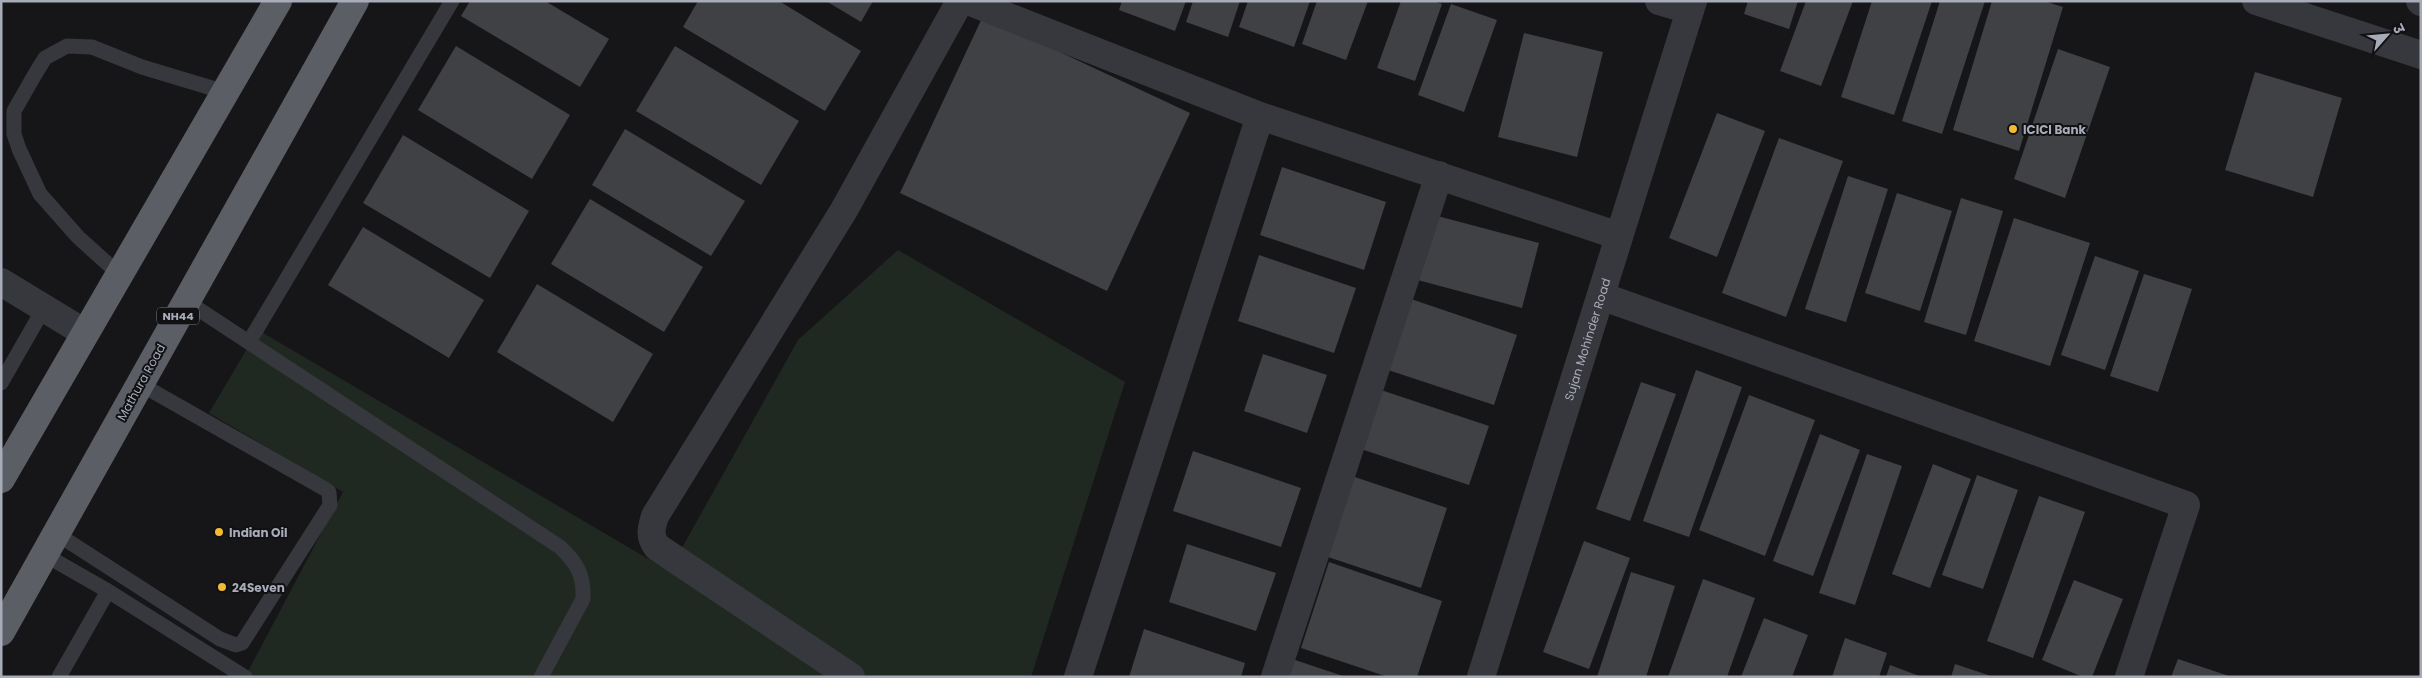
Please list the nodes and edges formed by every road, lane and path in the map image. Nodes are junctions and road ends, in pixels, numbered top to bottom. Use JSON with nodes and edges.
{"nodes":[{"id":1,"x":278,"y":1,"type":"edge"},
{"id":2,"x":355,"y":1,"type":"edge"},
{"id":3,"x":452,"y":1,"type":"edge"},
{"id":4,"x":960,"y":1,"type":"edge"},
{"id":5,"x":968,"y":1,"type":"edge"},
{"id":6,"x":1659,"y":1,"type":"edge"},
{"id":7,"x":2256,"y":1,"type":"edge"},
{"id":8,"x":1691,"y":6,"type":"edge"},
{"id":9,"x":2421,"y":55,"type":"edge"},
{"id":10,"x":225,"y":92,"type":"junction"},
{"id":11,"x":1260,"y":116,"type":"junction"},
{"id":12,"x":1439,"y":176,"type":"junction"},
{"id":13,"x":1619,"y":236,"type":"junction"},
{"id":14,"x":119,"y":274,"type":"junction"},
{"id":15,"x":1,"y":282,"type":"edge"},
{"id":16,"x":1601,"y":296,"type":"junction"},
{"id":17,"x":186,"y":301,"type":"junction"},
{"id":18,"x":44,"y":308,"type":"junction"},
{"id":19,"x":85,"y":333,"type":"junction"},
{"id":20,"x":249,"y":342,"type":"junction"},
{"id":21,"x":1,"y":383,"type":"edge"},
{"id":22,"x":140,"y":384,"type":"junction"},
{"id":23,"x":1,"y":479,"type":"edge"},
{"id":24,"x":51,"y":544,"type":"junction"},
{"id":25,"x":108,"y":591,"type":"junction"},
{"id":26,"x":1,"y":632,"type":"edge"},
{"id":27,"x":59,"y":677,"type":"edge"},
{"id":28,"x":245,"y":677,"type":"edge"},
{"id":29,"x":541,"y":677,"type":"edge"},
{"id":30,"x":851,"y":677,"type":"edge"},
{"id":31,"x":1078,"y":677,"type":"edge"},
{"id":32,"x":1275,"y":677,"type":"edge"},
{"id":33,"x":1481,"y":677,"type":"edge"},
{"id":34,"x":2129,"y":677,"type":"edge"}],
"edges":[{"from":1,"to":10,"type":"highway"},
{"from":2,"to":17,"type":"highway","name":"Mathura Road","number":"NH44"},
{"from":3,"to":20,"type":"lane"},
{"from":4,"to":30,"type":"street"},
{"from":5,"to":11,"type":"street"},
{"from":6,"to":8,"type":"street"},
{"from":7,"to":9,"type":"street"},
{"from":8,"to":13,"type":"street","name":"Sujan Mohinder Road"},
{"from":10,"to":14,"type":"highway"},
{"from":10,"to":14,"type":"lane"},
{"from":11,"to":12,"type":"street"},
{"from":11,"to":31,"type":"street"},
{"from":12,"to":13,"type":"street"},
{"from":12,"to":32,"type":"street"},
{"from":13,"to":16,"type":"street","name":"Sujan Mohinder Road"},
{"from":14,"to":19,"type":"highway"},
{"from":15,"to":18,"type":"street"},
{"from":16,"to":33,"type":"street","name":"Sujan Mohinder Road"},
{"from":16,"to":34,"type":"street"},
{"from":17,"to":20,"type":"lane"},
{"from":17,"to":22,"type":"highway","name":"Mathura Road","number":"NH44"},
{"from":18,"to":19,"type":"street"},
{"from":18,"to":21,"type":"lane"},
{"from":19,"to":23,"type":"highway"},
{"from":20,"to":29,"type":"lane"},
{"from":22,"to":24,"type":"highway","name":"Mathura Road","number":"NH44"},
{"from":22,"to":24,"type":"lane"},
{"from":24,"to":25,"type":"lane"},
{"from":24,"to":26,"type":"highway","name":"Mathura Road","number":"NH44"},
{"from":25,"to":27,"type":"lane"},
{"from":25,"to":28,"type":"lane"}]}
